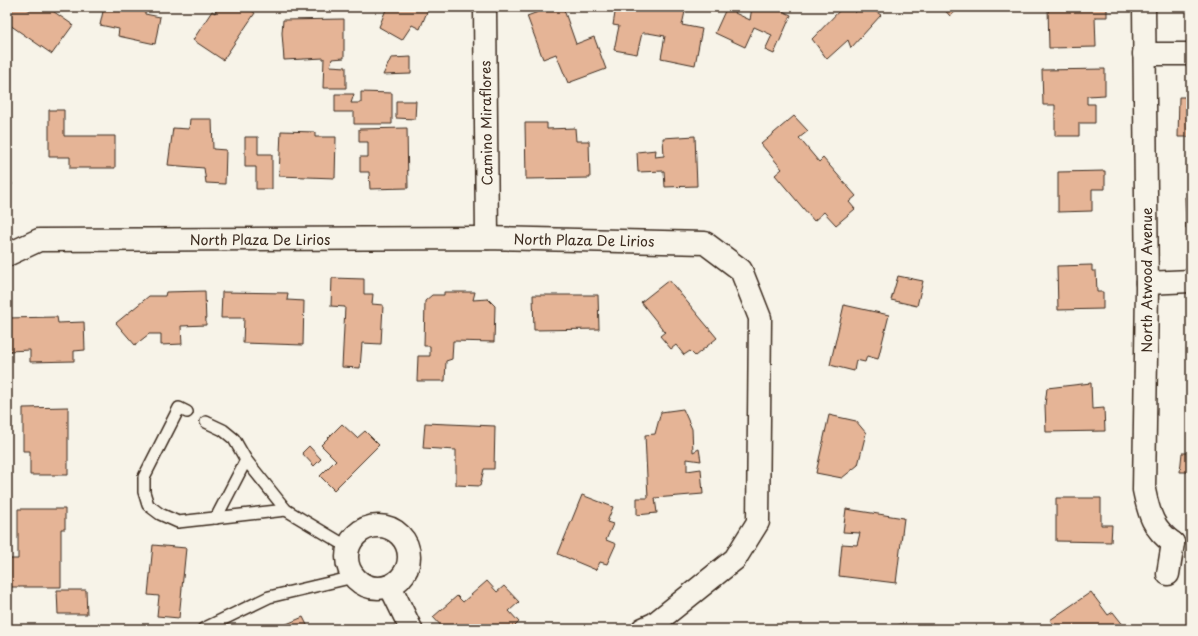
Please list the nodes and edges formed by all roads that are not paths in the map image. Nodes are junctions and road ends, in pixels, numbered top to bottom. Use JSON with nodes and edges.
{"nodes":[{"id":1,"x":485,"y":7,"type":"edge"},
{"id":2,"x":1144,"y":7,"type":"edge"},
{"id":3,"x":1144,"y":54,"type":"junction"},
{"id":4,"x":1191,"y":54,"type":"edge"},
{"id":5,"x":488,"y":238,"type":"junction"},
{"id":6,"x":7,"y":255,"type":"edge"},
{"id":7,"x":1191,"y":281,"type":"edge"},
{"id":8,"x":1148,"y":283,"type":"junction"},
{"id":9,"x":187,"y":412,"type":"dead end"},
{"id":10,"x":206,"y":422,"type":"dead end"},
{"id":11,"x":246,"y":460,"type":"junction"},
{"id":12,"x":286,"y":510,"type":"junction"},
{"id":13,"x":216,"y":518,"type":"junction"},
{"id":14,"x":1182,"y":542,"type":"edge"},
{"id":15,"x":348,"y":547,"type":"junction"},
{"id":16,"x":1168,"y":574,"type":"dead end"},
{"id":17,"x":354,"y":577,"type":"junction"},
{"id":18,"x":390,"y":586,"type":"junction"},
{"id":19,"x":203,"y":629,"type":"edge"},
{"id":20,"x":411,"y":629,"type":"edge"},
{"id":21,"x":643,"y":629,"type":"edge"}],
"edges":[{"from":1,"to":5,"type":"street","name":"Camino Miraflores"},
{"from":2,"to":3,"type":"street","name":"North Atwood Avenue"},
{"from":3,"to":4,"type":"street"},
{"from":3,"to":8,"type":"street","name":"North Atwood Avenue"},
{"from":5,"to":6,"type":"street","name":"North Plaza De Lirios"},
{"from":5,"to":21,"type":"street","name":"North Plaza De Lirios"},
{"from":7,"to":8,"type":"street"},
{"from":8,"to":14,"type":"street","name":"North Atwood Avenue"},
{"from":9,"to":13,"type":"lane"},
{"from":10,"to":11,"type":"lane"},
{"from":11,"to":12,"type":"lane"},
{"from":11,"to":13,"type":"lane"},
{"from":12,"to":13,"type":"lane"},
{"from":12,"to":15,"type":"lane"},
{"from":14,"to":16,"type":"street"},
{"from":15,"to":17,"type":"street"},
{"from":15,"to":18,"type":"street"},
{"from":17,"to":18,"type":"street"},
{"from":17,"to":19,"type":"lane"},
{"from":18,"to":20,"type":"street"}]}
